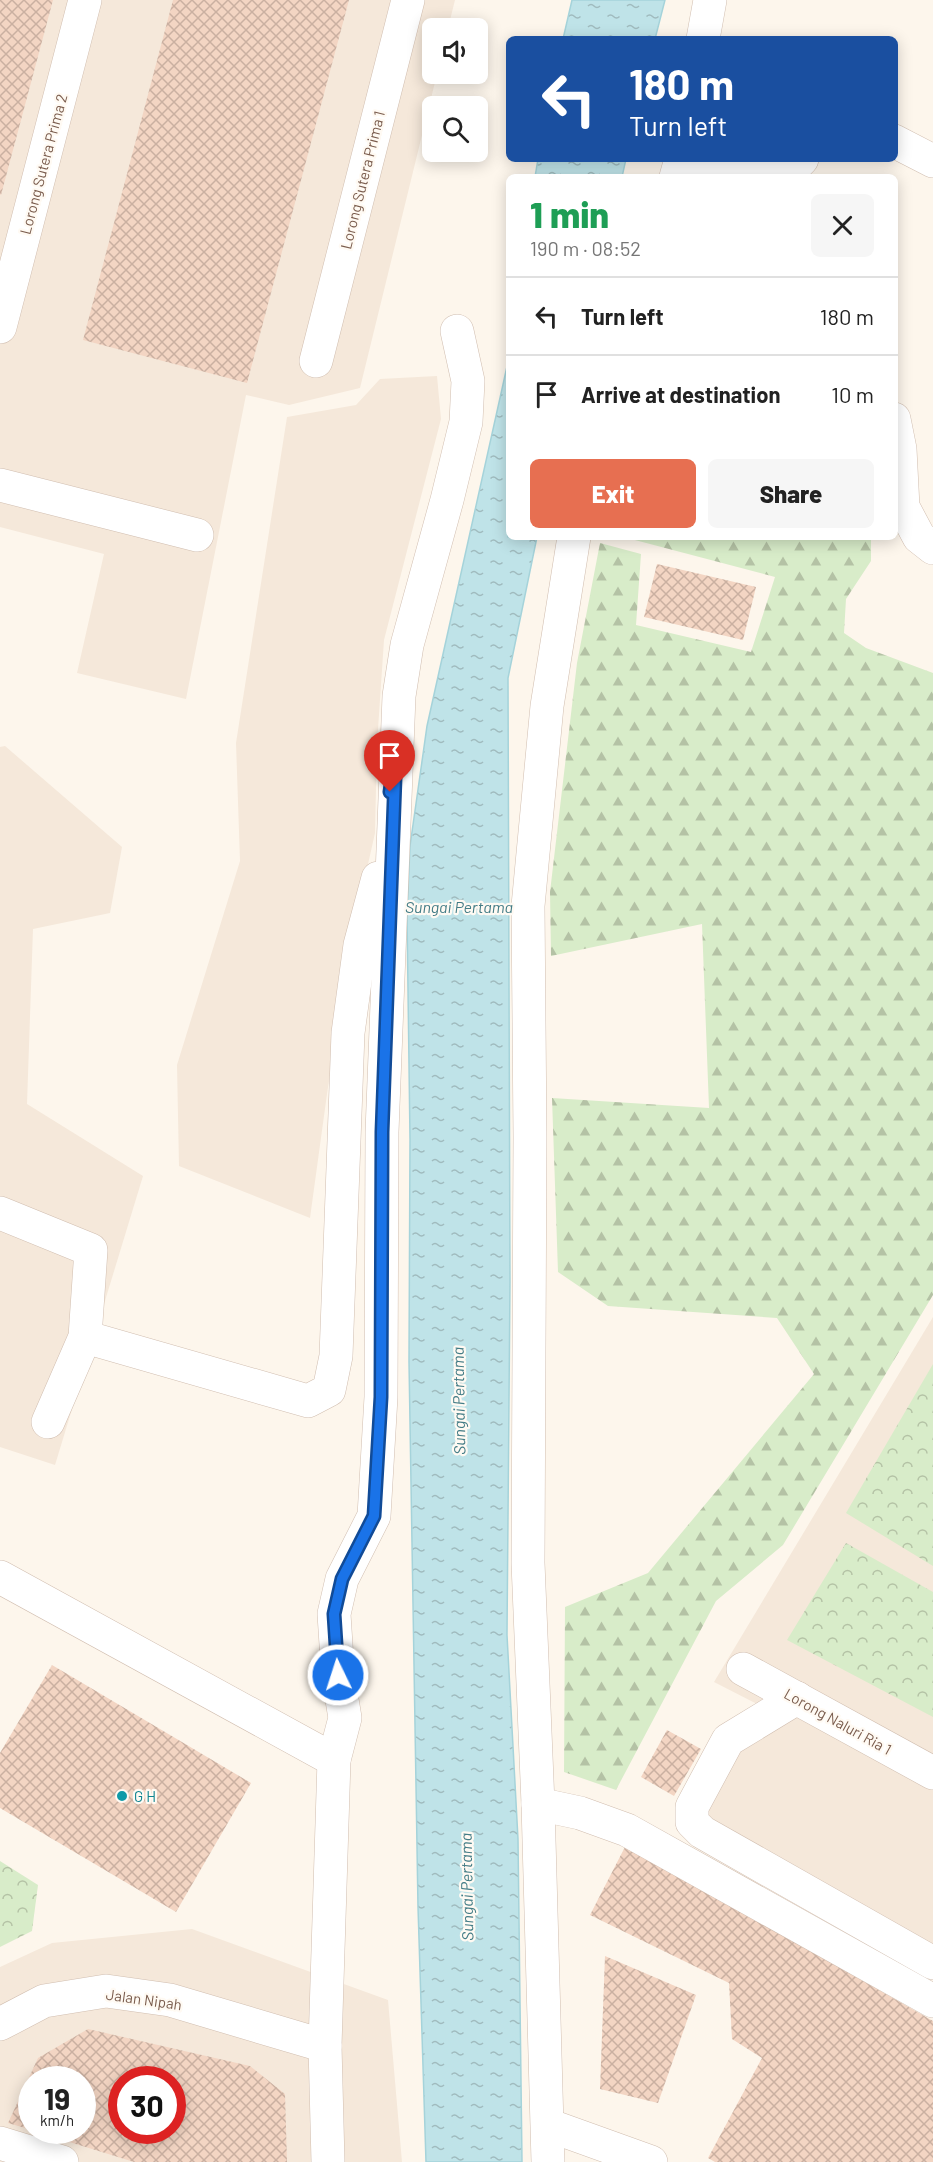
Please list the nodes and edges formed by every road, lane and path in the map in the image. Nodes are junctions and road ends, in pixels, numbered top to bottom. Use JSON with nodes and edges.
{"nodes":[{"id":1,"x":85,"y":0,"type":"edge"},
{"id":2,"x":408,"y":0,"type":"edge"},
{"id":3,"x":710,"y":0,"type":"edge"},
{"id":4,"x":704,"y":36,"type":"edge"},
{"id":5,"x":898,"y":143,"type":"edge"},
{"id":6,"x":933,"y":161,"type":"edge"},
{"id":7,"x":710,"y":162,"type":"edge"},
{"id":8,"x":799,"y":162,"type":"edge"},
{"id":9,"x":766,"y":174,"type":"edge"},
{"id":10,"x":787,"y":174,"type":"edge"},
{"id":11,"x":0,"y":327,"type":"edge"},
{"id":12,"x":457,"y":331,"type":"dead end"},
{"id":13,"x":316,"y":361,"type":"dead end"},
{"id":14,"x":898,"y":439,"type":"edge"},
{"id":15,"x":0,"y":485,"type":"edge"},
{"id":16,"x":197,"y":535,"type":"dead end"},
{"id":17,"x":574,"y":540,"type":"edge"},
{"id":18,"x":933,"y":548,"type":"edge"},
{"id":19,"x":396,"y":750,"type":"junction"},
{"id":20,"x":0,"y":1213,"type":"edge"},
{"id":21,"x":85,"y":1337,"type":"junction"},
{"id":22,"x":48,"y":1422,"type":"dead end"},
{"id":23,"x":0,"y":1577,"type":"edge"},
{"id":24,"x":743,"y":1669,"type":"dead end"},
{"id":25,"x":797,"y":1698,"type":"junction"},
{"id":26,"x":334,"y":1760,"type":"junction"},
{"id":27,"x":933,"y":1773,"type":"edge"},
{"id":28,"x":538,"y":1804,"type":"junction"},
{"id":29,"x":933,"y":1963,"type":"edge"},
{"id":30,"x":933,"y":2001,"type":"edge"},
{"id":31,"x":0,"y":2024,"type":"edge"},
{"id":32,"x":325,"y":2046,"type":"junction"},
{"id":33,"x":548,"y":2125,"type":"junction"},
{"id":34,"x":0,"y":2143,"type":"edge"},
{"id":35,"x":62,"y":2162,"type":"edge"},
{"id":36,"x":328,"y":2162,"type":"edge"},
{"id":37,"x":548,"y":2162,"type":"edge"},
{"id":38,"x":651,"y":2162,"type":"edge"}],
"edges":[{"from":1,"to":11,"type":"street","name":"Lorong Sutera Prima 2"},
{"from":2,"to":13,"type":"street","name":"Lorong Sutera Prima 1"},
{"from":3,"to":4,"type":"street"},
{"from":5,"to":6,"type":"street"},
{"from":7,"to":9,"type":"street"},
{"from":8,"to":10,"type":"street"},
{"from":12,"to":19,"type":"street"},
{"from":14,"to":18,"type":"street"},
{"from":15,"to":16,"type":"street"},
{"from":17,"to":28,"type":"street"},
{"from":19,"to":21,"type":"street"},
{"from":19,"to":26,"type":"street"},
{"from":20,"to":21,"type":"street"},
{"from":21,"to":22,"type":"street"},
{"from":23,"to":26,"type":"street"},
{"from":24,"to":25,"type":"street","name":"Lorong Naluri Ria 1"},
{"from":25,"to":27,"type":"street","name":"Lorong Naluri Ria 1"},
{"from":25,"to":29,"type":"street"},
{"from":26,"to":32,"type":"street"},
{"from":28,"to":30,"type":"street"},
{"from":28,"to":33,"type":"street"},
{"from":31,"to":32,"type":"street","name":"Jalan Nipah"},
{"from":32,"to":36,"type":"street"},
{"from":33,"to":37,"type":"street"},
{"from":33,"to":38,"type":"street"},
{"from":34,"to":35,"type":"street"}]}
